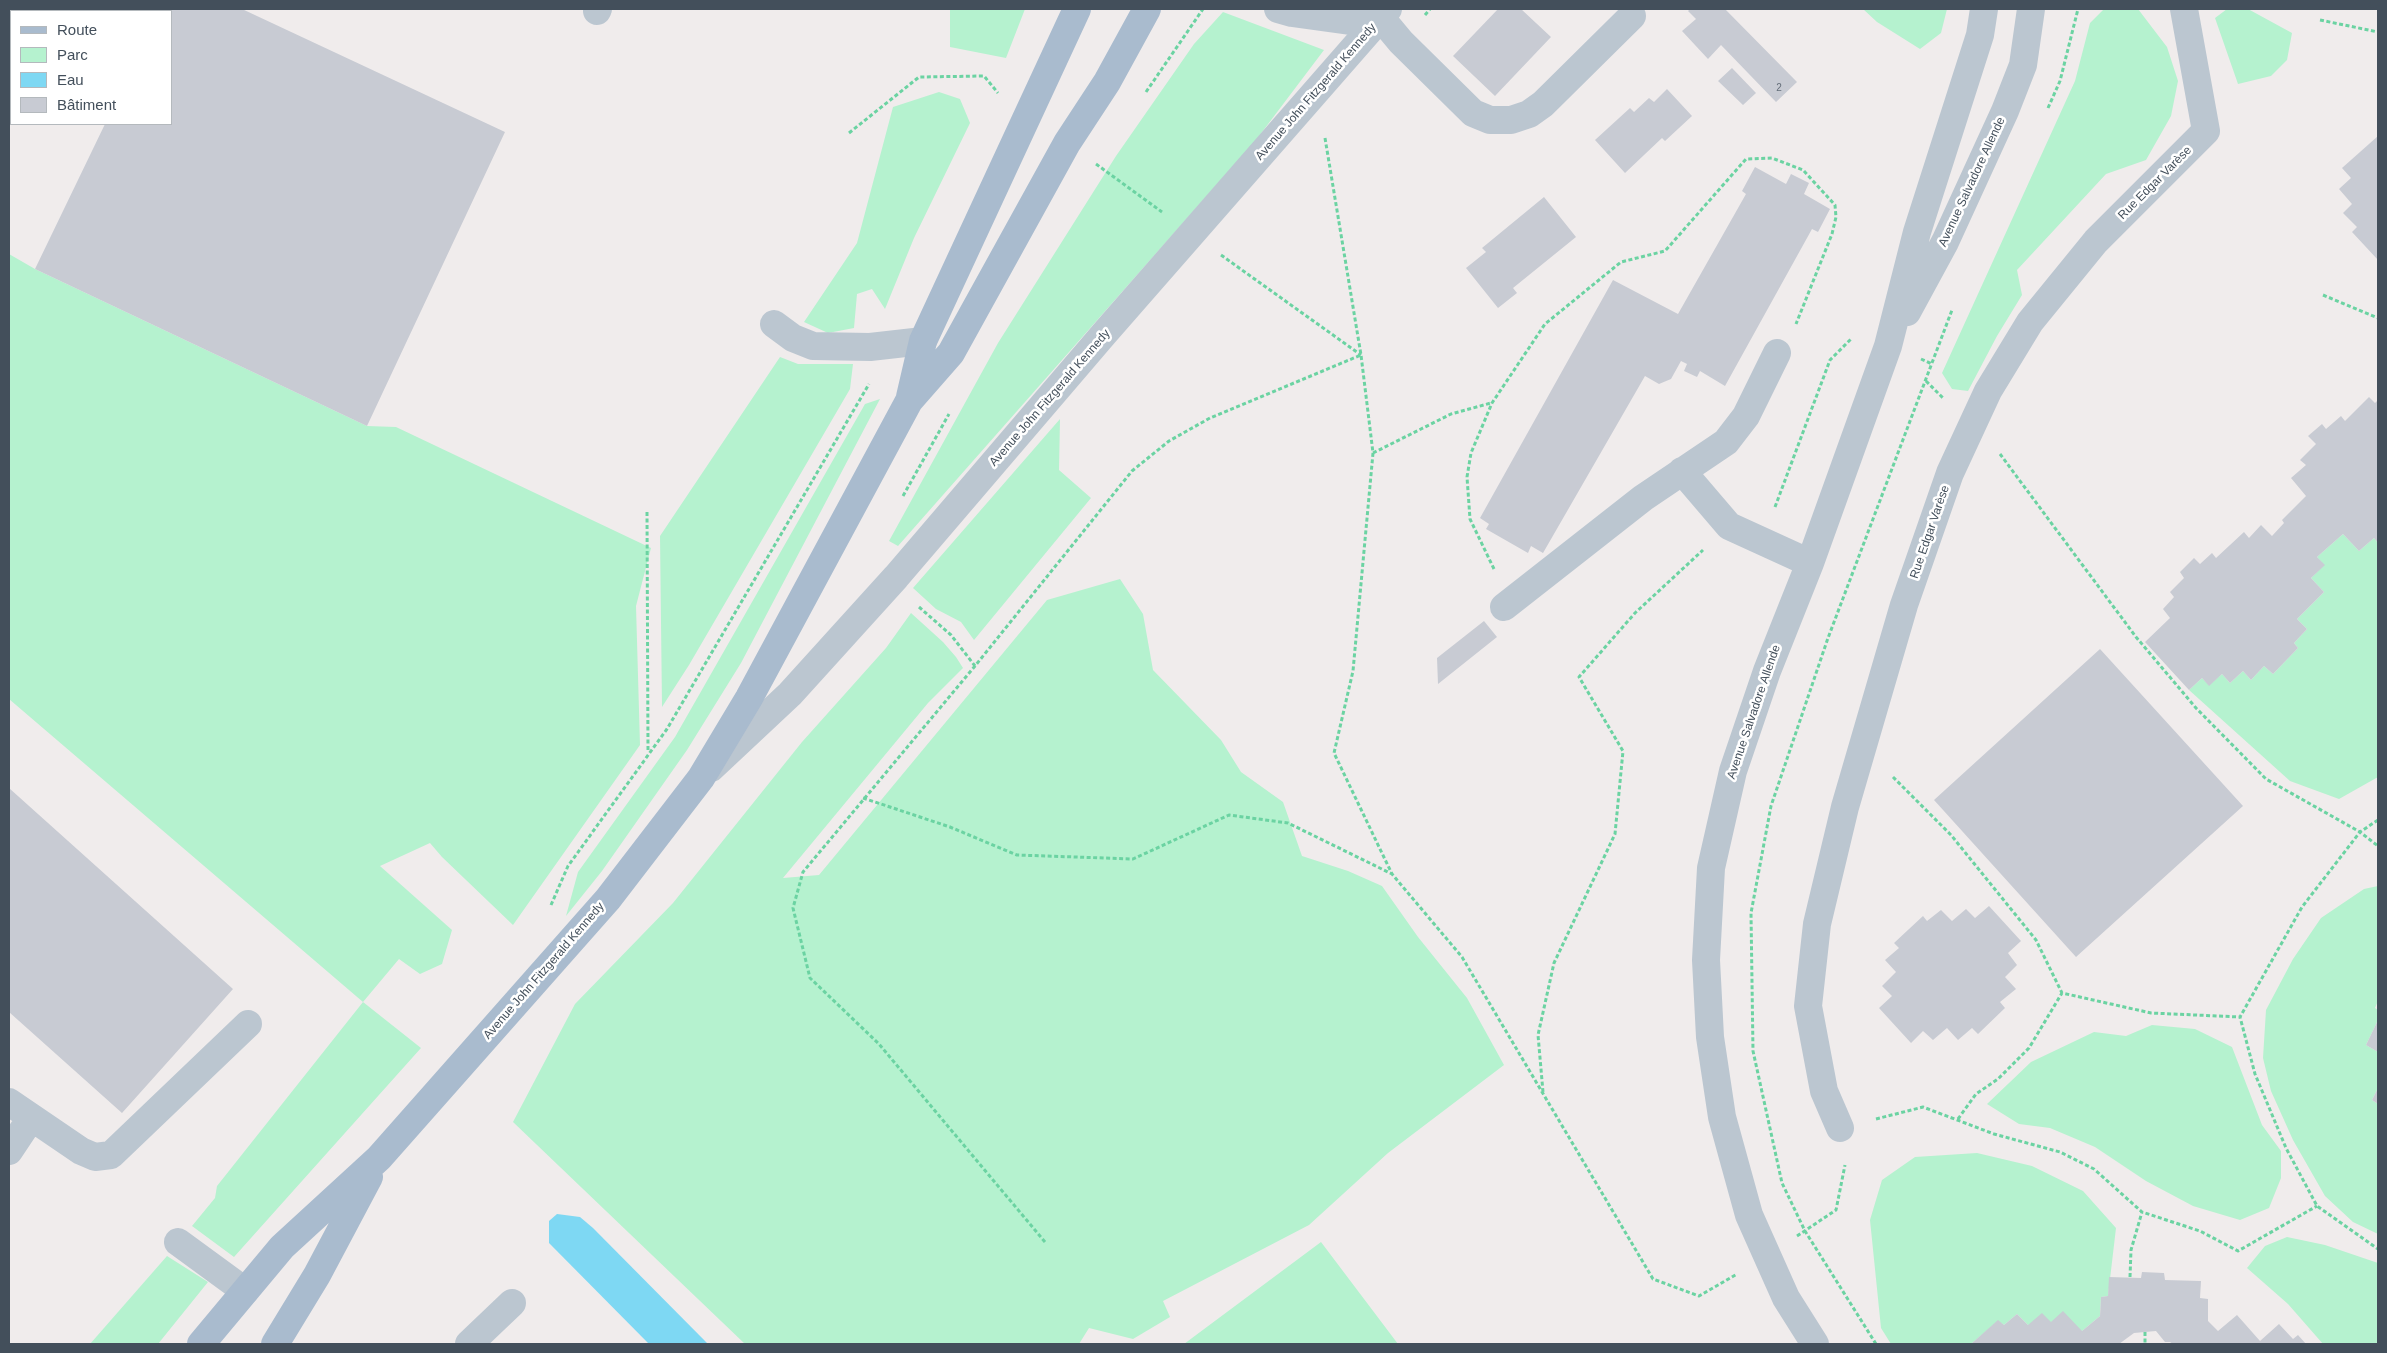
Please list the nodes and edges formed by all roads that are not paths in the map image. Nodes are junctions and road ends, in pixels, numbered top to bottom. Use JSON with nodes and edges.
{"nodes":[{"id":1,"x":1077,"y":9,"type":"edge"},
{"id":2,"x":1147,"y":9,"type":"edge"},
{"id":3,"x":1278,"y":9,"type":"edge"},
{"id":4,"x":1984,"y":9,"type":"edge"},
{"id":5,"x":2031,"y":9,"type":"edge"},
{"id":6,"x":2184,"y":9,"type":"edge"},
{"id":7,"x":1384,"y":13,"type":"edge"},
{"id":8,"x":1632,"y":16,"type":"dead end"},
{"id":9,"x":774,"y":324,"type":"dead end"},
{"id":10,"x":923,"y":341,"type":"junction"},
{"id":11,"x":1888,"y":346,"type":"junction"},
{"id":12,"x":1777,"y":353,"type":"road end"},
{"id":13,"x":909,"y":401,"type":"junction"},
{"id":14,"x":1682,"y":471,"type":"junction"},
{"id":15,"x":1810,"y":563,"type":"junction"},
{"id":16,"x":1510,"y":603,"type":"road end"},
{"id":17,"x":701,"y":778,"type":"junction"},
{"id":18,"x":248,"y":1024,"type":"dead end"},
{"id":19,"x":9,"y":1102,"type":"edge"},
{"id":20,"x":32,"y":1118,"type":"junction"},
{"id":21,"x":1840,"y":1128,"type":"road end"},
{"id":22,"x":9,"y":1151,"type":"edge"},
{"id":23,"x":379,"y":1158,"type":"junction"},
{"id":24,"x":178,"y":1242,"type":"dead end"},
{"id":25,"x":244,"y":1291,"type":"junction"},
{"id":26,"x":512,"y":1303,"type":"dead end"},
{"id":27,"x":201,"y":1344,"type":"edge"},
{"id":28,"x":275,"y":1344,"type":"edge"},
{"id":29,"x":469,"y":1344,"type":"edge"},
{"id":30,"x":1815,"y":1344,"type":"edge"}],
"edges":[{"from":1,"to":10,"type":"main road","name":"Avenue John Fitzgerald Kennedy"},
{"from":2,"to":13,"type":"main road","name":"Avenue John Fitzgerald Kennedy"},
{"from":3,"to":7,"type":"street"},
{"from":4,"to":11,"type":"street","name":"Avenue Salvadore Allende"},
{"from":5,"to":11,"type":"street","name":"Avenue Salvadore Allende"},
{"from":6,"to":21,"type":"street","name":"Rue Edgar Varèse"},
{"from":7,"to":8,"type":"street"},
{"from":7,"to":17,"type":"street","name":"Avenue John Fitzgerald Kennedy"},
{"from":9,"to":10,"type":"street"},
{"from":10,"to":13,"type":"main road","name":"Avenue John Fitzgerald Kennedy"},
{"from":11,"to":15,"type":"street","name":"Avenue Salvadore Allende"},
{"from":12,"to":14,"type":"street"},
{"from":13,"to":17,"type":"main road","name":"Avenue John Fitzgerald Kennedy"},
{"from":14,"to":15,"type":"street"},
{"from":14,"to":16,"type":"street"},
{"from":15,"to":30,"type":"street","name":"Avenue Salvadore Allende"},
{"from":17,"to":23,"type":"main road","name":"Avenue John Fitzgerald Kennedy"},
{"from":18,"to":20,"type":"street"},
{"from":19,"to":20,"type":"street"},
{"from":20,"to":22,"type":"street"},
{"from":23,"to":25,"type":"main road","name":"Avenue John Fitzgerald Kennedy"},
{"from":23,"to":28,"type":"main road","name":"Avenue John Fitzgerald Kennedy"},
{"from":24,"to":25,"type":"street"},
{"from":25,"to":27,"type":"main road","name":"Avenue John Fitzgerald Kennedy"},
{"from":26,"to":29,"type":"street"}]}
